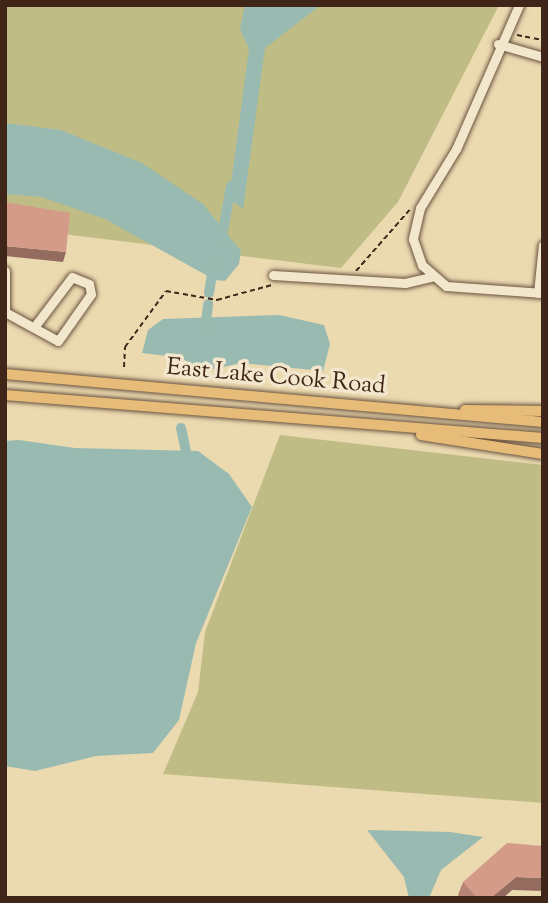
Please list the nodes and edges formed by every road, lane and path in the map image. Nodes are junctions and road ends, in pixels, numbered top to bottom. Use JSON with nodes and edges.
{"nodes":[{"id":1,"x":519,"y":5,"type":"edge"},
{"id":2,"x":505,"y":31,"type":"junction"},
{"id":3,"x":543,"y":40,"type":"edge"},
{"id":4,"x":498,"y":44,"type":"junction"},
{"id":5,"x":543,"y":57,"type":"edge"},
{"id":6,"x":419,"y":196,"type":"dead end"},
{"id":7,"x":543,"y":245,"type":"edge"},
{"id":8,"x":5,"y":271,"type":"edge"},
{"id":9,"x":273,"y":275,"type":"dead end"},
{"id":10,"x":431,"y":277,"type":"junction"},
{"id":11,"x":348,"y":281,"type":"junction"},
{"id":12,"x":281,"y":285,"type":"dead end"},
{"id":13,"x":540,"y":293,"type":"edge"},
{"id":14,"x":5,"y":311,"type":"edge"},
{"id":15,"x":35,"y":326,"type":"junction"},
{"id":16,"x":124,"y":368,"type":"dead end"},
{"id":17,"x":5,"y":374,"type":"edge"},
{"id":18,"x":5,"y":395,"type":"edge"},
{"id":19,"x":543,"y":411,"type":"edge"},
{"id":20,"x":432,"y":413,"type":"junction"},
{"id":21,"x":543,"y":422,"type":"edge"},
{"id":22,"x":387,"y":427,"type":"junction"},
{"id":23,"x":543,"y":439,"type":"edge"},
{"id":24,"x":543,"y":454,"type":"edge"}],
"edges":[{"from":1,"to":2,"type":"street"},
{"from":2,"to":3,"type":"path"},
{"from":2,"to":4,"type":"street"},
{"from":4,"to":5,"type":"street"},
{"from":4,"to":10,"type":"street"},
{"from":6,"to":11,"type":"path"},
{"from":7,"to":13,"type":"street"},
{"from":8,"to":14,"type":"street"},
{"from":9,"to":11,"type":"street"},
{"from":10,"to":11,"type":"street"},
{"from":10,"to":13,"type":"street"},
{"from":12,"to":16,"type":"path"},
{"from":14,"to":15,"type":"street"},
{"from":15,"to":15,"type":"street"},
{"from":17,"to":20,"type":"main road","name":"East Lake Cook Road"},
{"from":18,"to":22,"type":"main road","name":"East Lake Cook Road"},
{"from":19,"to":20,"type":"main road"},
{"from":20,"to":21,"type":"main road","name":"East Lake Cook Road"},
{"from":22,"to":23,"type":"main road","name":"East Lake Cook Road"},
{"from":22,"to":24,"type":"main road"}]}
